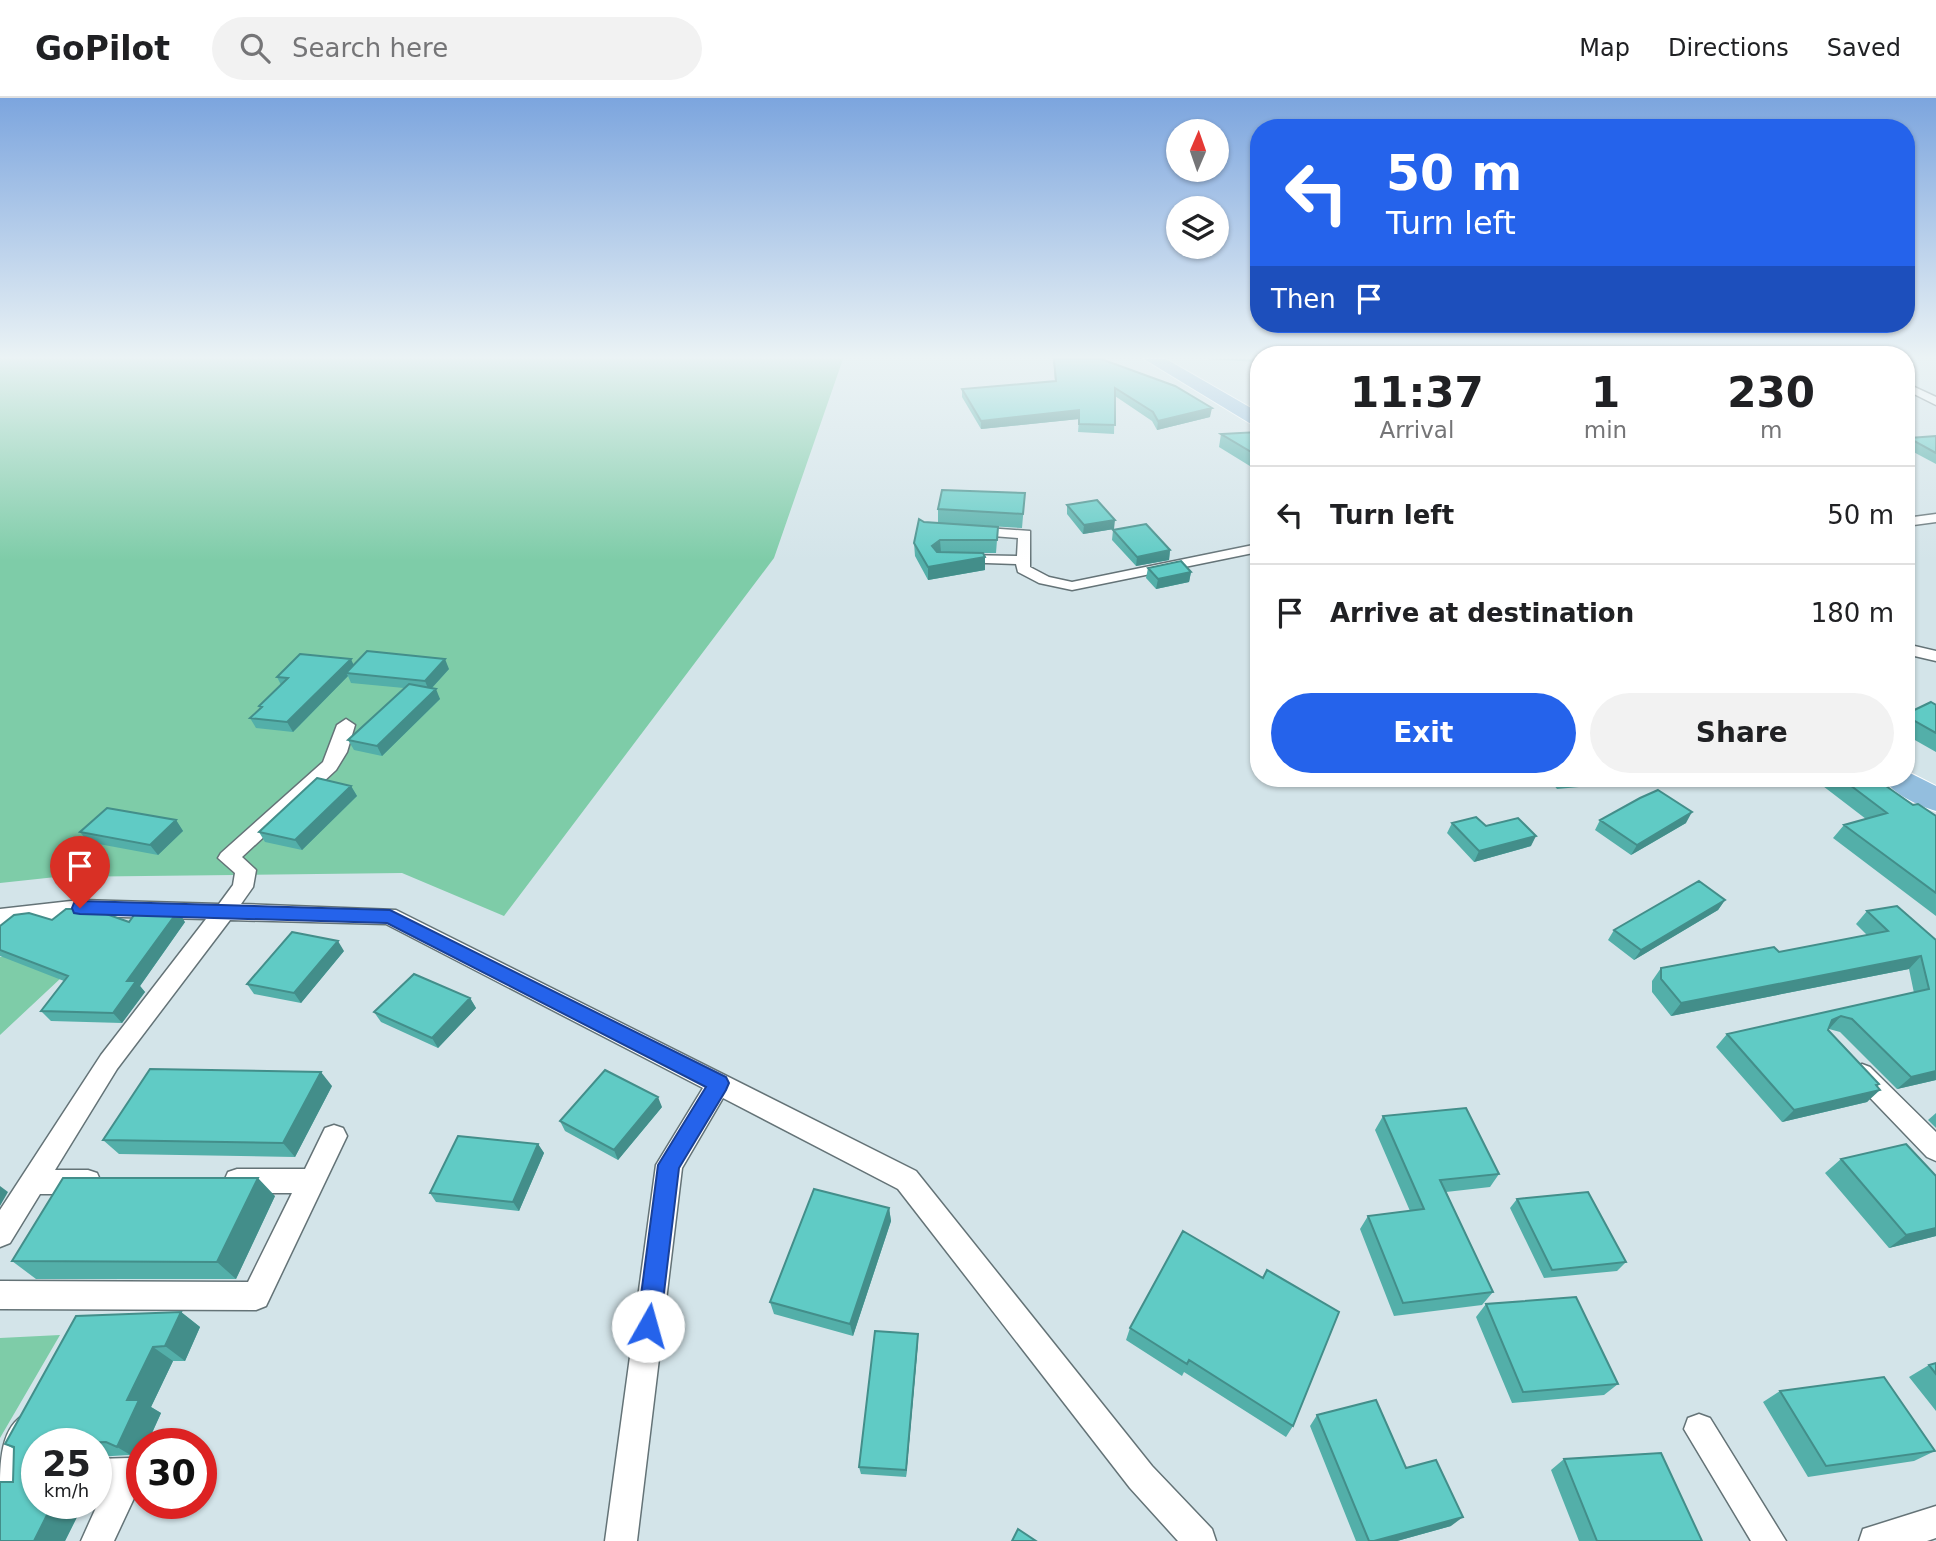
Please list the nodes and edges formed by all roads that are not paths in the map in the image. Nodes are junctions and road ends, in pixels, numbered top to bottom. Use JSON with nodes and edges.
{"nodes":[{"id":1,"x":1936,"y":517,"type":"edge"},
{"id":2,"x":1915,"y":520,"type":"edge"},
{"id":3,"x":957,"y":530,"type":"edge"},
{"id":4,"x":1250,"y":550,"type":"edge"},
{"id":5,"x":942,"y":559,"type":"edge"},
{"id":6,"x":1023,"y":560,"type":"junction"},
{"id":7,"x":1915,"y":651,"type":"edge"},
{"id":8,"x":1936,"y":656,"type":"edge"},
{"id":9,"x":346,"y":725,"type":"dead end"},
{"id":10,"x":1915,"y":766,"type":"edge"},
{"id":11,"x":1936,"y":777,"type":"edge"},
{"id":12,"x":1913,"y":787,"type":"edge"},
{"id":13,"x":1936,"y":800,"type":"edge"},
{"id":14,"x":225,"y":912,"type":"junction"},
{"id":15,"x":0,"y":917,"type":"edge"},
{"id":16,"x":1849,"y":1060,"type":"edge"},
{"id":17,"x":719,"y":1083,"type":"junction"},
{"id":18,"x":334,"y":1136,"type":"dead end"},
{"id":19,"x":1936,"y":1149,"type":"edge"},
{"id":20,"x":214,"y":1181,"type":"edge"},
{"id":21,"x":312,"y":1181,"type":"junction"},
{"id":22,"x":33,"y":1182,"type":"junction"},
{"id":23,"x":117,"y":1182,"type":"edge"},
{"id":24,"x":0,"y":1234,"type":"edge"},
{"id":25,"x":0,"y":1295,"type":"edge"},
{"id":26,"x":40,"y":1404,"type":"edge"},
{"id":27,"x":1699,"y":1429,"type":"dead end"},
{"id":28,"x":112,"y":1475,"type":"edge"},
{"id":29,"x":0,"y":1476,"type":"edge"},
{"id":30,"x":21,"y":1476,"type":"edge"},
{"id":31,"x":112,"y":1510,"type":"edge"},
{"id":32,"x":108,"y":1519,"type":"edge"},
{"id":33,"x":1936,"y":1522,"type":"edge"},
{"id":34,"x":97,"y":1541,"type":"edge"},
{"id":35,"x":621,"y":1541,"type":"edge"},
{"id":36,"x":1200,"y":1541,"type":"edge"},
{"id":37,"x":1770,"y":1541,"type":"edge"},
{"id":38,"x":1875,"y":1541,"type":"edge"}],
"edges":[{"from":1,"to":2,"type":"street"},
{"from":3,"to":6,"type":"street"},
{"from":4,"to":6,"type":"street"},
{"from":5,"to":6,"type":"street"},
{"from":7,"to":8,"type":"street"},
{"from":9,"to":14,"type":"street"},
{"from":10,"to":11,"type":"main road"},
{"from":12,"to":13,"type":"main road"},
{"from":14,"to":15,"type":"street"},
{"from":14,"to":17,"type":"street"},
{"from":14,"to":22,"type":"street"},
{"from":16,"to":19,"type":"street"},
{"from":17,"to":35,"type":"street"},
{"from":17,"to":36,"type":"street"},
{"from":18,"to":21,"type":"street"},
{"from":20,"to":21,"type":"street"},
{"from":21,"to":25,"type":"street"},
{"from":22,"to":23,"type":"street"},
{"from":22,"to":24,"type":"street"},
{"from":26,"to":29,"type":"street"},
{"from":27,"to":37,"type":"street"},
{"from":28,"to":31,"type":"street"},
{"from":29,"to":30,"type":"street"},
{"from":32,"to":34,"type":"street"},
{"from":33,"to":38,"type":"street"}]}
